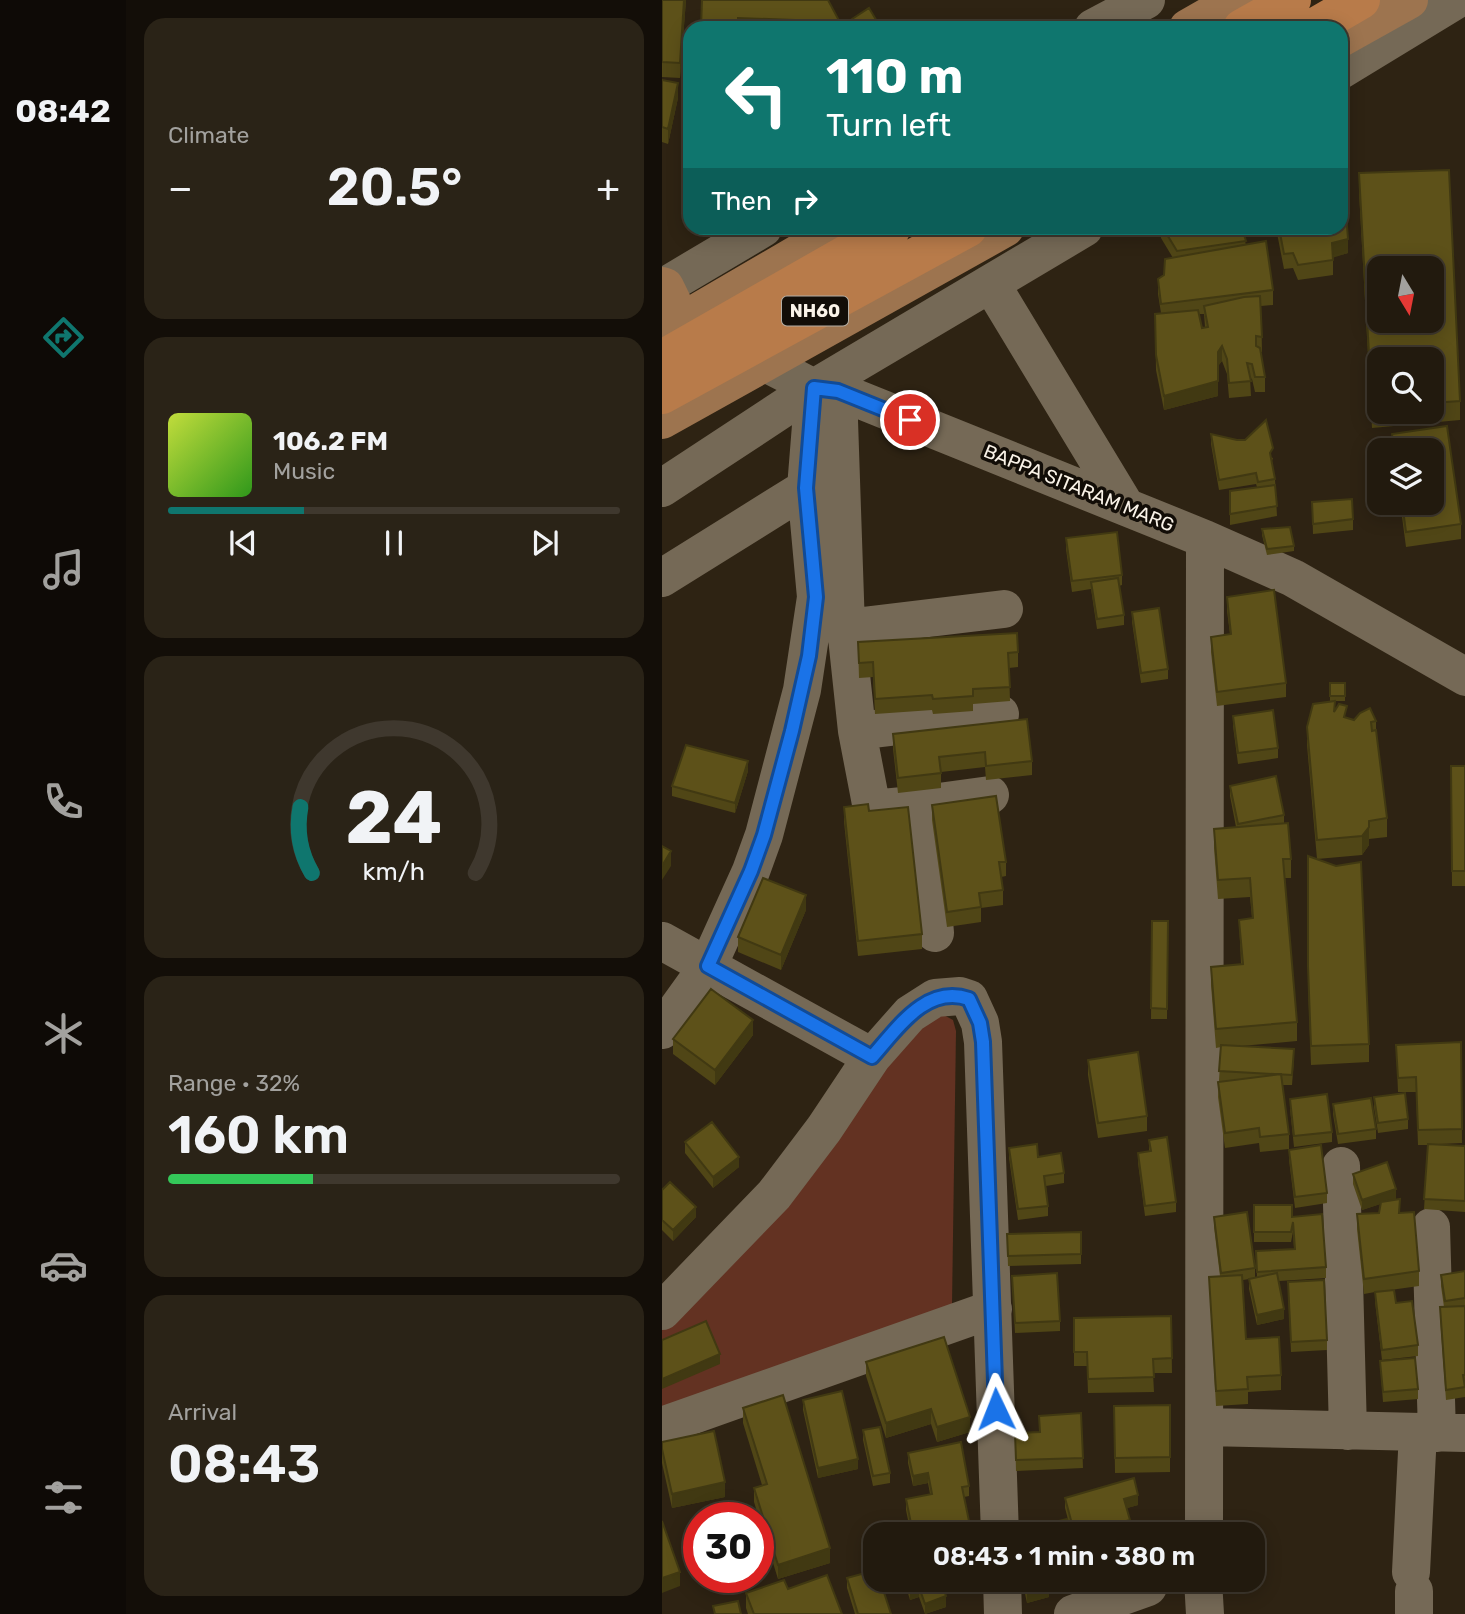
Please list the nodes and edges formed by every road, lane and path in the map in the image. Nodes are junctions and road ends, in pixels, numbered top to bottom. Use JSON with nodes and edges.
{"nodes":[{"id":1,"x":1146,"y":0,"type":"edge"},
{"id":2,"x":1237,"y":0,"type":"edge"},
{"id":3,"x":1292,"y":0,"type":"edge"},
{"id":4,"x":1361,"y":0,"type":"edge"},
{"id":5,"x":1409,"y":0,"type":"edge"},
{"id":6,"x":1456,"y":0,"type":"edge"},
{"id":7,"x":1099,"y":16,"type":"edge"},
{"id":8,"x":1200,"y":21,"type":"edge"},
{"id":9,"x":1254,"y":21,"type":"edge"},
{"id":10,"x":1325,"y":21,"type":"edge"},
{"id":11,"x":1348,"y":34,"type":"edge"},
{"id":12,"x":1348,"y":66,"type":"edge"},
{"id":13,"x":754,"y":235,"type":"edge"},
{"id":14,"x":826,"y":235,"type":"edge"},
{"id":15,"x":880,"y":235,"type":"edge"},
{"id":16,"x":955,"y":235,"type":"edge"},
{"id":17,"x":992,"y":235,"type":"edge"},
{"id":18,"x":1072,"y":235,"type":"edge"},
{"id":19,"x":991,"y":284,"type":"junction"},
{"id":20,"x":666,"y":306,"type":"edge"},
{"id":21,"x":662,"y":359,"type":"edge"},
{"id":22,"x":766,"y":362,"type":"junction"},
{"id":23,"x":826,"y":389,"type":"junction"},
{"id":24,"x":662,"y":395,"type":"edge"},
{"id":25,"x":662,"y":420,"type":"edge"},
{"id":26,"x":662,"y":488,"type":"edge"},
{"id":27,"x":806,"y":488,"type":"junction"},
{"id":28,"x":1126,"y":507,"type":"junction"},
{"id":29,"x":1205,"y":539,"type":"junction"},
{"id":30,"x":662,"y":578,"type":"edge"},
{"id":31,"x":1004,"y":609,"type":"dead end"},
{"id":32,"x":846,"y":628,"type":"junction"},
{"id":33,"x":1465,"y":677,"type":"edge"},
{"id":34,"x":1000,"y":714,"type":"dead end"},
{"id":35,"x":857,"y":731,"type":"junction"},
{"id":36,"x":990,"y":795,"type":"edge"},
{"id":37,"x":924,"y":804,"type":"junction"},
{"id":38,"x":935,"y":933,"type":"dead end"},
{"id":39,"x":662,"y":941,"type":"edge"},
{"id":40,"x":708,"y":966,"type":"junction"},
{"id":41,"x":662,"y":1030,"type":"edge"},
{"id":42,"x":872,"y":1057,"type":"junction"},
{"id":43,"x":1342,"y":1166,"type":"dead end"},
{"id":44,"x":1431,"y":1227,"type":"dead end"},
{"id":45,"x":993,"y":1309,"type":"junction"},
{"id":46,"x":662,"y":1311,"type":"edge"},
{"id":47,"x":662,"y":1426,"type":"edge"},
{"id":48,"x":1205,"y":1427,"type":"junction"},
{"id":49,"x":1348,"y":1431,"type":"junction"},
{"id":50,"x":1440,"y":1433,"type":"edge"},
{"id":51,"x":1000,"y":1522,"type":"edge"},
{"id":52,"x":1204,"y":1522,"type":"edge"},
{"id":53,"x":1002,"y":1592,"type":"edge"},
{"id":54,"x":1134,"y":1592,"type":"edge"},
{"id":55,"x":1204,"y":1592,"type":"edge"},
{"id":56,"x":1413,"y":1592,"type":"edge"},
{"id":57,"x":1003,"y":1614,"type":"edge"},
{"id":58,"x":1073,"y":1614,"type":"edge"},
{"id":59,"x":1205,"y":1614,"type":"edge"}],
"edges":[{"from":1,"to":7,"type":"street"},
{"from":2,"to":8,"type":"main road"},
{"from":3,"to":9,"type":"highway"},
{"from":4,"to":10,"type":"highway"},
{"from":5,"to":11,"type":"main road"},
{"from":6,"to":12,"type":"street"},
{"from":13,"to":20,"type":"street"},
{"from":14,"to":20,"type":"main road"},
{"from":15,"to":21,"type":"highway","number":"NH60"},
{"from":16,"to":24,"type":"highway","number":"NH60"},
{"from":17,"to":22,"type":"main road"},
{"from":18,"to":19,"type":"street"},
{"from":19,"to":23,"type":"street"},
{"from":19,"to":28,"type":"street"},
{"from":20,"to":22,"type":"street","name":"BAPPA SITARAM MARG"},
{"from":22,"to":23,"type":"street","name":"BAPPA SITARAM MARG"},
{"from":22,"to":25,"type":"main road"},
{"from":23,"to":26,"type":"street"},
{"from":23,"to":27,"type":"street"},
{"from":23,"to":28,"type":"street","name":"BAPPA SITARAM MARG"},
{"from":23,"to":32,"type":"street"},
{"from":27,"to":30,"type":"street"},
{"from":27,"to":40,"type":"street"},
{"from":28,"to":29,"type":"street","name":"BAPPA SITARAM MARG"},
{"from":29,"to":33,"type":"street","name":"BAPPA SITARAM MARG"},
{"from":29,"to":48,"type":"street"},
{"from":31,"to":32,"type":"street"},
{"from":32,"to":35,"type":"street"},
{"from":34,"to":35,"type":"street"},
{"from":35,"to":37,"type":"street"},
{"from":36,"to":37,"type":"street"},
{"from":37,"to":38,"type":"street"},
{"from":39,"to":40,"type":"street"},
{"from":40,"to":41,"type":"street"},
{"from":40,"to":42,"type":"street"},
{"from":42,"to":45,"type":"street"},
{"from":42,"to":46,"type":"street"},
{"from":43,"to":49,"type":"street"},
{"from":44,"to":50,"type":"street"},
{"from":45,"to":47,"type":"street"},
{"from":45,"to":51,"type":"street"},
{"from":48,"to":49,"type":"street"},
{"from":48,"to":52,"type":"street"},
{"from":49,"to":50,"type":"street"},
{"from":50,"to":56,"type":"street"},
{"from":53,"to":57,"type":"street"},
{"from":54,"to":58,"type":"street"},
{"from":55,"to":59,"type":"street"}]}
